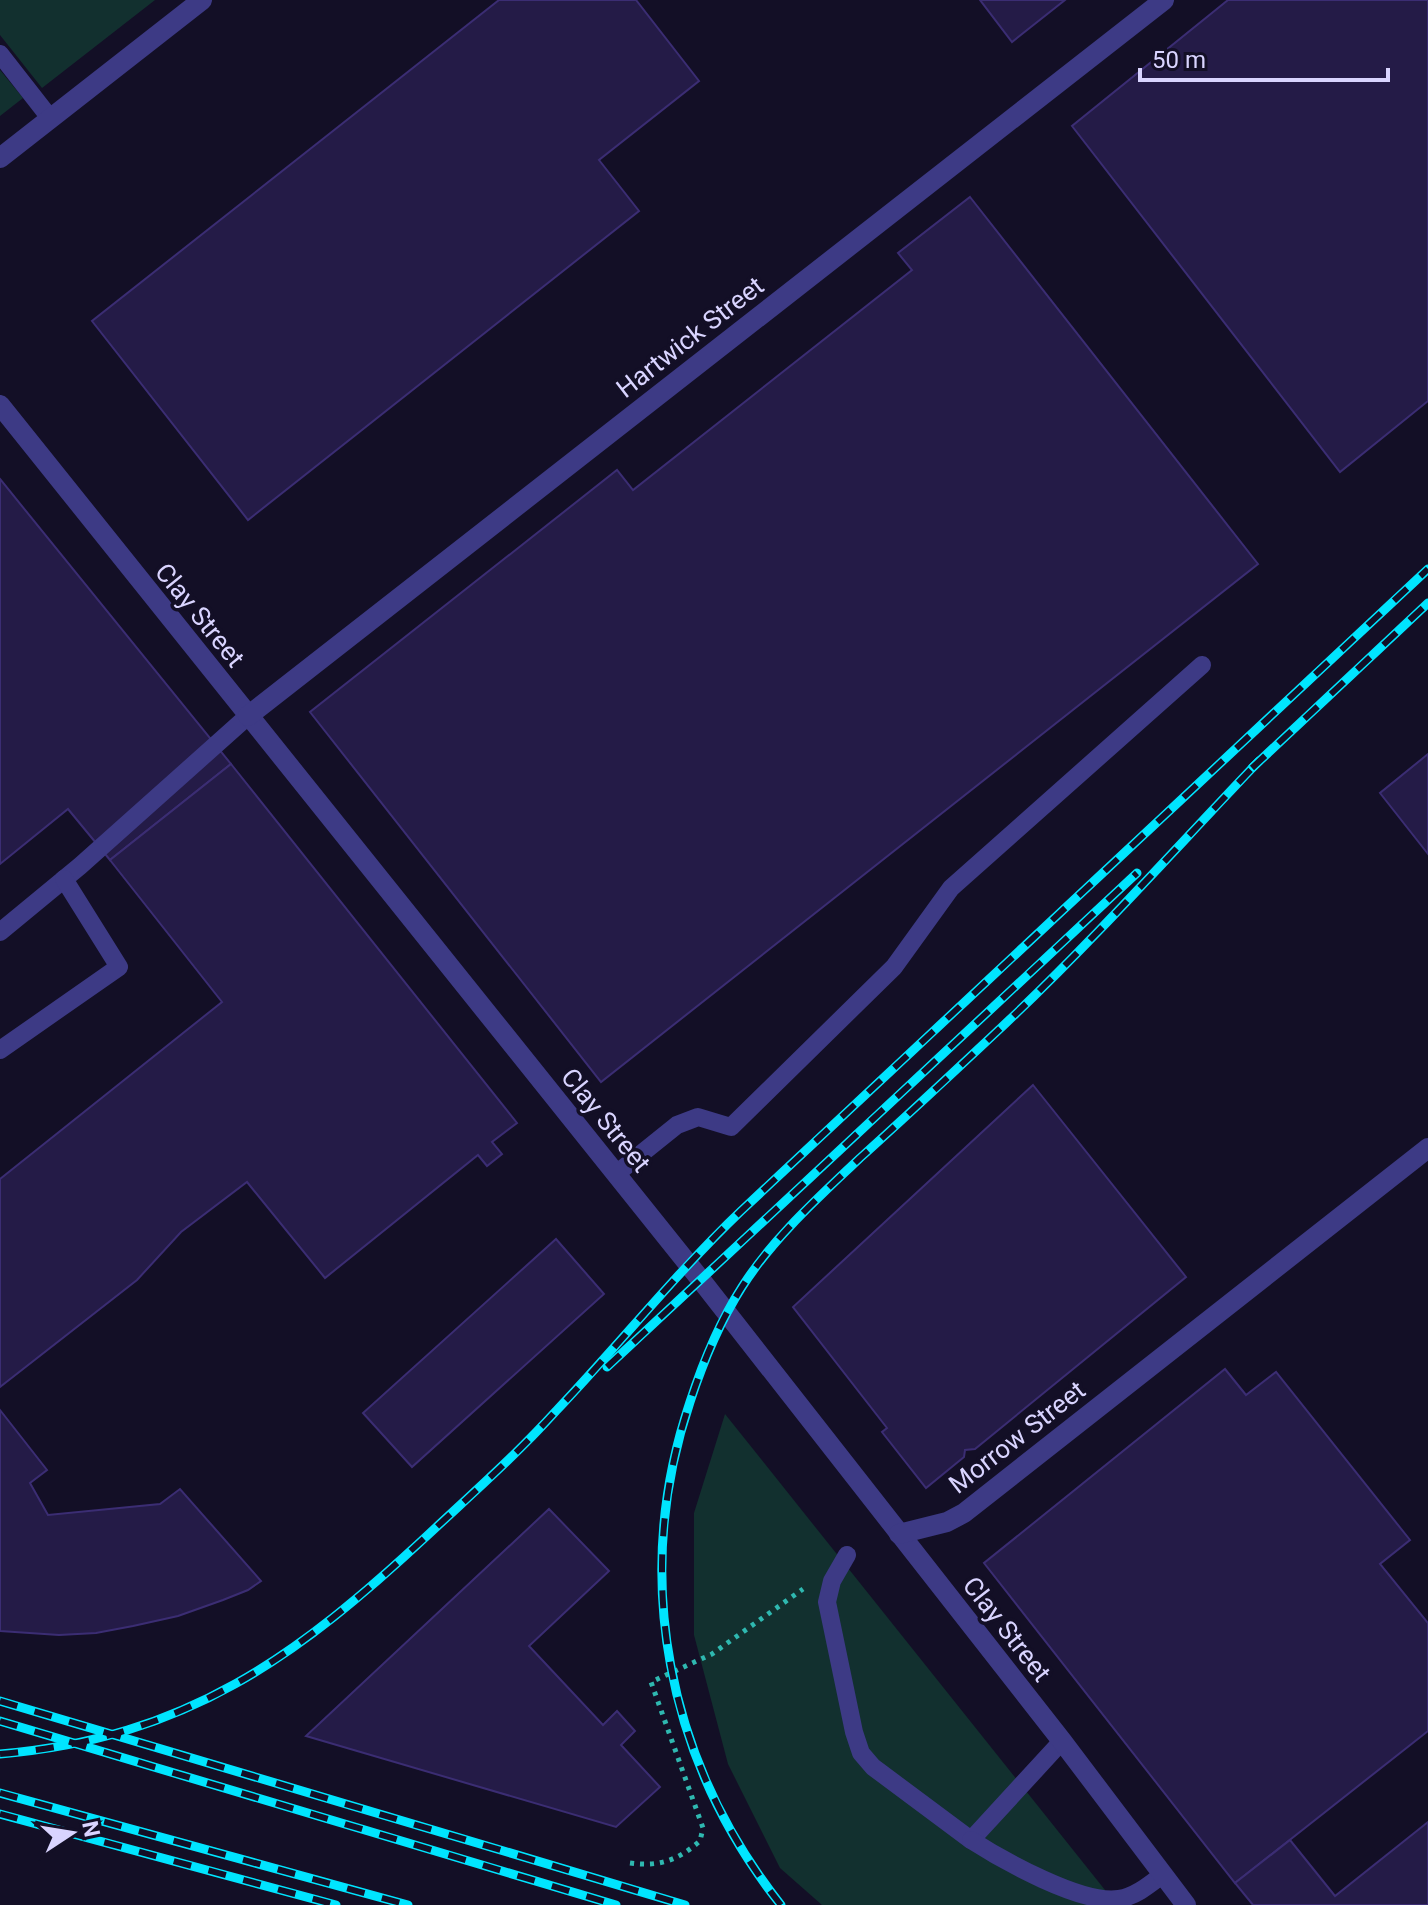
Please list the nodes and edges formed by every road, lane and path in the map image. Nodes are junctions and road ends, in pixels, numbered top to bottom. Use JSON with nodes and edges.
{"nodes":[{"id":1,"x":202,"y":0,"type":"edge"},
{"id":2,"x":1164,"y":0,"type":"edge"},
{"id":3,"x":0,"y":54,"type":"edge"},
{"id":4,"x":50,"y":118,"type":"junction"},
{"id":5,"x":0,"y":158,"type":"edge"},
{"id":6,"x":0,"y":405,"type":"edge"},
{"id":7,"x":1202,"y":665,"type":"dead end"},
{"id":8,"x":248,"y":716,"type":"junction"},
{"id":9,"x":64,"y":879,"type":"junction"},
{"id":10,"x":0,"y":932,"type":"edge"},
{"id":11,"x":0,"y":1050,"type":"edge"},
{"id":12,"x":1428,"y":1148,"type":"edge"},
{"id":13,"x":616,"y":1174,"type":"junction"},
{"id":14,"x":899,"y":1534,"type":"junction"},
{"id":15,"x":847,"y":1555,"type":"dead end"},
{"id":16,"x":812,"y":1582,"type":"dead end"},
{"id":17,"x":1062,"y":1741,"type":"junction"},
{"id":18,"x":971,"y":1840,"type":"junction"},
{"id":19,"x":630,"y":1863,"type":"dead end"},
{"id":20,"x":1162,"y":1875,"type":"junction"},
{"id":21,"x":1186,"y":1905,"type":"edge"}],
"edges":[{"from":1,"to":4,"type":"street"},
{"from":2,"to":8,"type":"street","name":"Hartwick Street"},
{"from":3,"to":4,"type":"lane"},
{"from":4,"to":5,"type":"street"},
{"from":6,"to":8,"type":"street","name":"Clay Street"},
{"from":7,"to":13,"type":"lane"},
{"from":8,"to":9,"type":"lane"},
{"from":8,"to":13,"type":"street","name":"Clay Street"},
{"from":9,"to":10,"type":"lane"},
{"from":9,"to":11,"type":"lane"},
{"from":12,"to":14,"type":"street","name":"Morrow Street"},
{"from":13,"to":14,"type":"street","name":"Clay Street"},
{"from":14,"to":17,"type":"street","name":"Clay Street"},
{"from":15,"to":18,"type":"lane"},
{"from":16,"to":19,"type":"path"},
{"from":17,"to":18,"type":"lane"},
{"from":17,"to":20,"type":"street","name":"Clay Street"},
{"from":18,"to":20,"type":"lane"},
{"from":20,"to":21,"type":"street","name":"Clay Street"}]}
